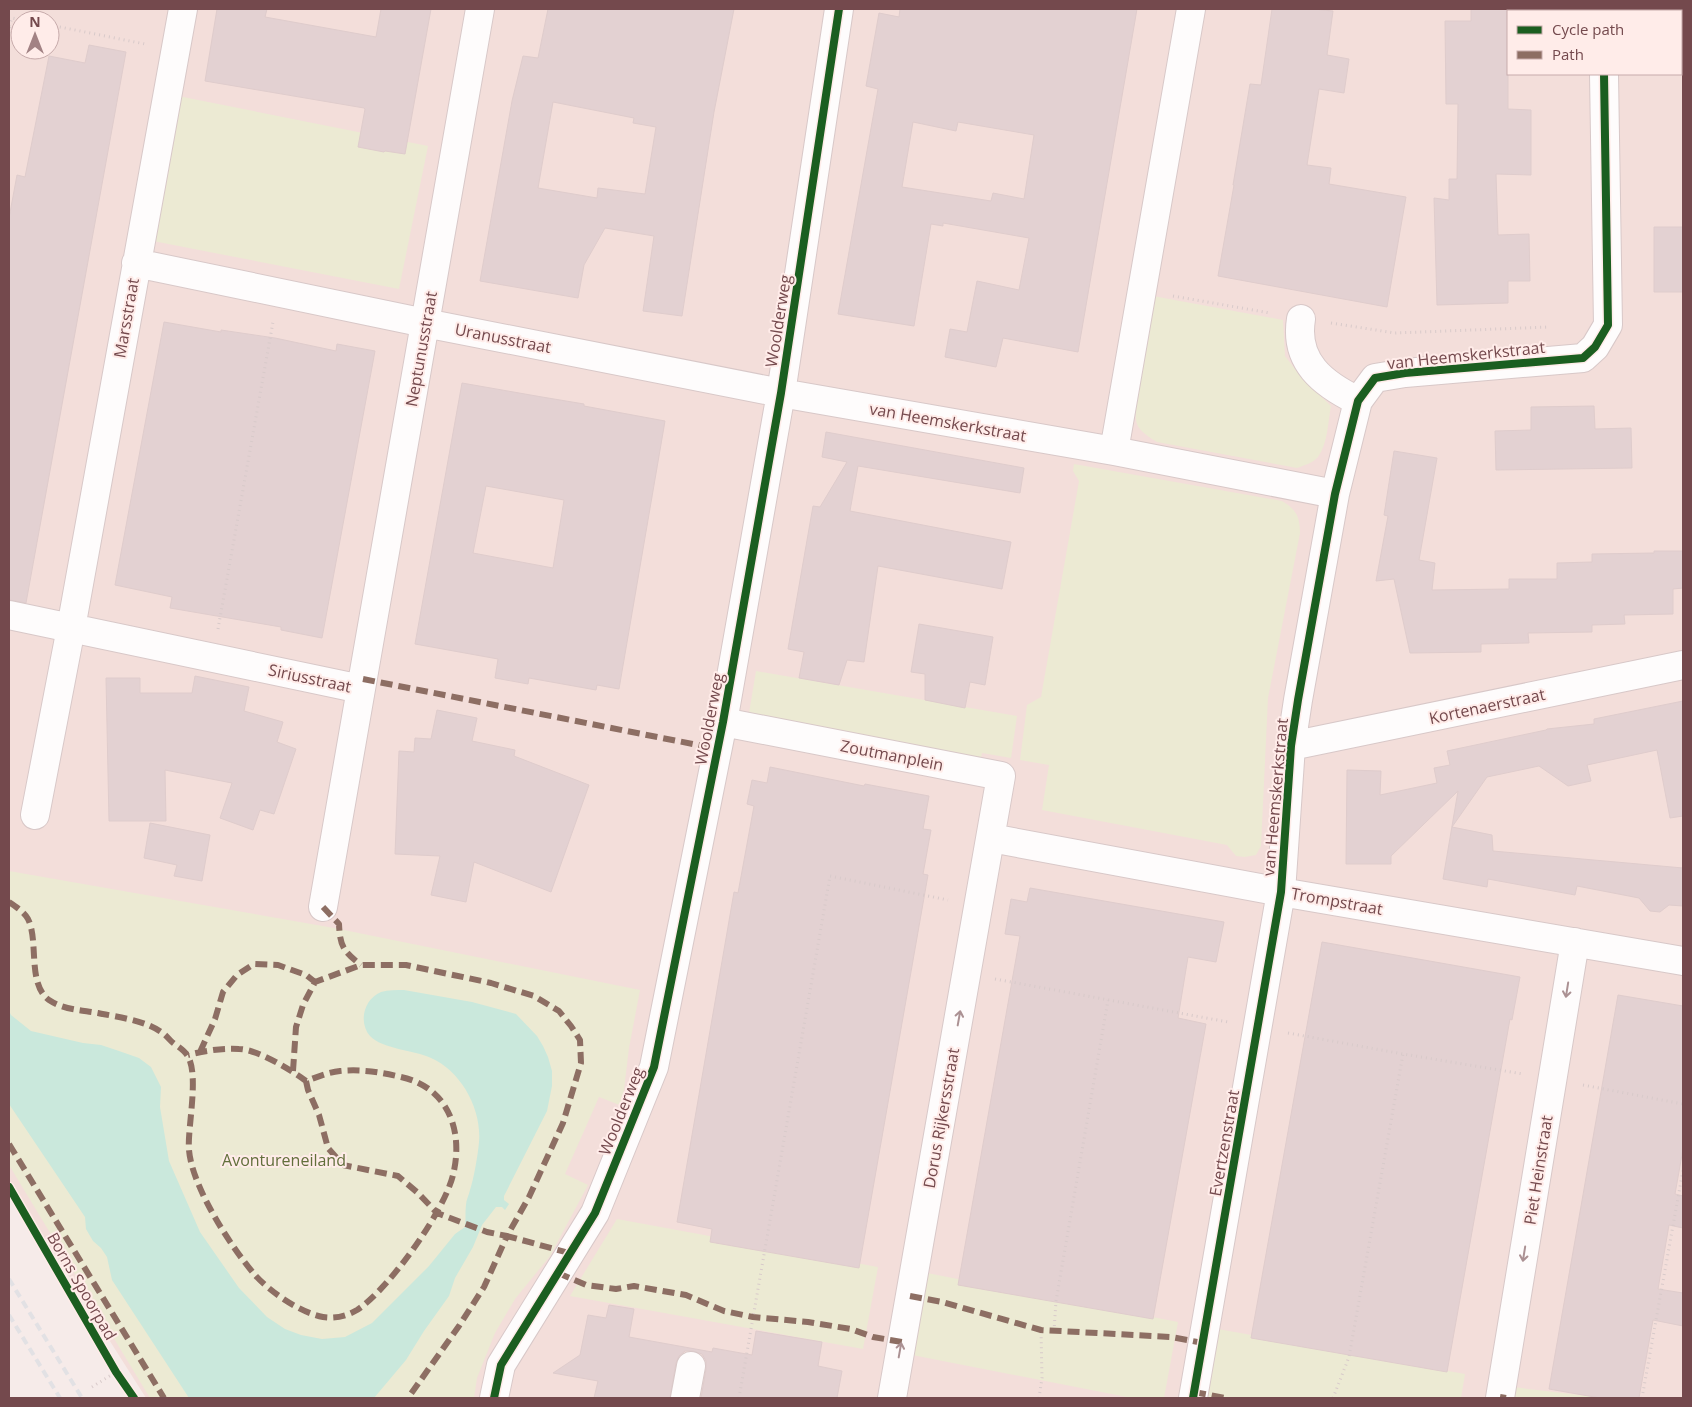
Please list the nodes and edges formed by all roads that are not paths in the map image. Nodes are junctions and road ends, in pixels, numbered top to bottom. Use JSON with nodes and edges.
{"nodes":[{"id":1,"x":183,"y":9,"type":"edge"},
{"id":2,"x":480,"y":9,"type":"edge"},
{"id":3,"x":839,"y":9,"type":"edge"},
{"id":4,"x":1191,"y":9,"type":"edge"},
{"id":5,"x":1604,"y":75,"type":"edge"},
{"id":6,"x":136,"y":263,"type":"junction"},
{"id":7,"x":1301,"y":319,"type":"road end"},
{"id":8,"x":425,"y":323,"type":"junction"},
{"id":9,"x":782,"y":393,"type":"junction"},
{"id":10,"x":1358,"y":401,"type":"junction"},
{"id":11,"x":1114,"y":450,"type":"junction"},
{"id":12,"x":1335,"y":494,"type":"junction"},
{"id":13,"x":9,"y":615,"type":"edge"},
{"id":14,"x":71,"y":628,"type":"junction"},
{"id":15,"x":1683,"y":665,"type":"edge"},
{"id":16,"x":361,"y":689,"type":"junction"},
{"id":17,"x":723,"y":722,"type":"junction"},
{"id":18,"x":1291,"y":746,"type":"junction"},
{"id":19,"x":35,"y":815,"type":"dead end"},
{"id":20,"x":991,"y":838,"type":"junction"},
{"id":21,"x":1281,"y":892,"type":"junction"},
{"id":22,"x":322,"y":907,"type":"dead end"},
{"id":23,"x":1575,"y":942,"type":"junction"},
{"id":24,"x":1683,"y":961,"type":"edge"},
{"id":25,"x":691,"y":1366,"type":"dead end"},
{"id":26,"x":494,"y":1398,"type":"edge"},
{"id":27,"x":686,"y":1398,"type":"edge"},
{"id":28,"x":892,"y":1398,"type":"edge"},
{"id":29,"x":1193,"y":1398,"type":"edge"},
{"id":30,"x":1500,"y":1398,"type":"edge"}],
"edges":[{"from":1,"to":6,"type":"street","name":"Marsstraat"},
{"from":2,"to":8,"type":"street","name":"Neptunusstraat"},
{"from":3,"to":9,"type":"street","name":"Woolderweg"},
{"from":4,"to":11,"type":"street"},
{"from":5,"to":10,"type":"street","name":"van Heemskerkstraat"},
{"from":6,"to":8,"type":"street","name":"Uranusstraat"},
{"from":6,"to":14,"type":"street","name":"Marsstraat"},
{"from":7,"to":10,"type":"street"},
{"from":8,"to":9,"type":"street","name":"Uranusstraat"},
{"from":8,"to":16,"type":"street","name":"Neptunusstraat"},
{"from":9,"to":11,"type":"street","name":"van Heemskerkstraat"},
{"from":9,"to":17,"type":"street","name":"Woolderweg"},
{"from":10,"to":12,"type":"street","name":"van Heemskerkstraat"},
{"from":11,"to":12,"type":"street","name":"van Heemskerkstraat"},
{"from":12,"to":18,"type":"street","name":"van Heemskerkstraat"},
{"from":13,"to":14,"type":"street","name":"Siriusstraat"},
{"from":14,"to":16,"type":"street","name":"Siriusstraat"},
{"from":14,"to":19,"type":"street"},
{"from":15,"to":18,"type":"street","name":"Kortenaerstraat"},
{"from":16,"to":22,"type":"street","name":"Siriusstraat"},
{"from":17,"to":20,"type":"street","name":"Zoutmanplein"},
{"from":17,"to":26,"type":"street","name":"Woolderweg"},
{"from":18,"to":21,"type":"street","name":"van Heemskerkstraat"},
{"from":20,"to":21,"type":"street","name":"Trompstraat"},
{"from":28,"to":20,"type":"street","name":"Dorus Rijkersstraat","one_way":true},
{"from":21,"to":23,"type":"street","name":"Trompstraat"},
{"from":21,"to":29,"type":"street","name":"Evertzenstraat"},
{"from":23,"to":24,"type":"street","name":"Trompstraat"},
{"from":23,"to":30,"type":"street","name":"Piet Heinstraat","one_way":true},
{"from":25,"to":27,"type":"street"}]}
